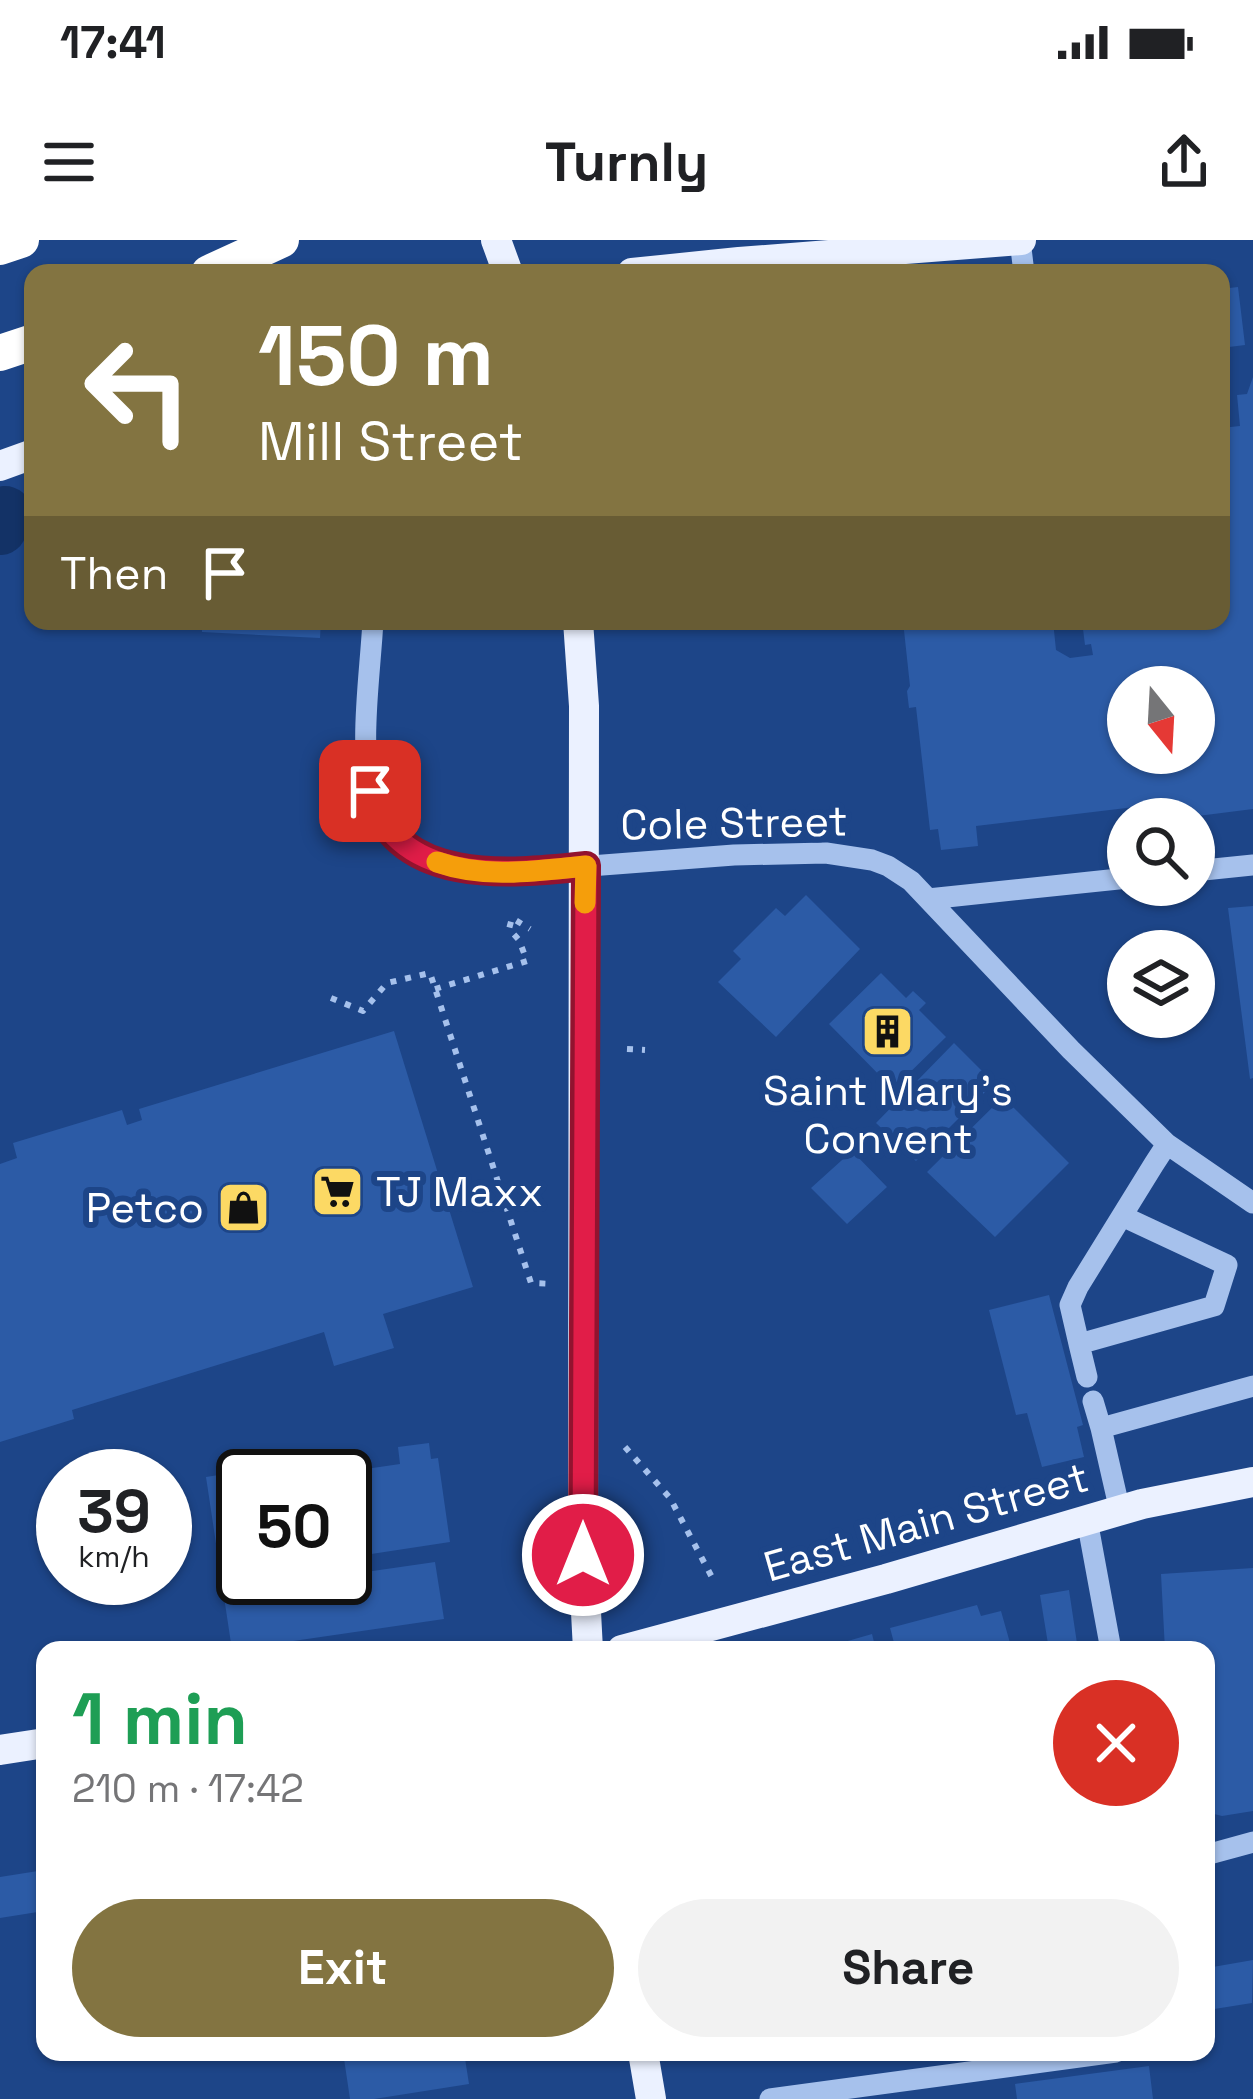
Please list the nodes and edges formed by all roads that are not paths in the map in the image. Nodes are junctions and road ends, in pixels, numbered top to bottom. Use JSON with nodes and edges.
{"nodes":[{"id":1,"x":20,"y":240,"type":"edge"},
{"id":2,"x":280,"y":240,"type":"edge"},
{"id":3,"x":1020,"y":240,"type":"edge"},
{"id":4,"x":0,"y":247,"type":"edge"},
{"id":5,"x":228,"y":264,"type":"edge"},
{"id":6,"x":720,"y":264,"type":"edge"},
{"id":7,"x":373,"y":630,"type":"edge"},
{"id":8,"x":579,"y":630,"type":"edge"},
{"id":9,"x":1253,"y":865,"type":"edge"},
{"id":10,"x":586,"y":866,"type":"junction"},
{"id":11,"x":1215,"y":870,"type":"edge"},
{"id":12,"x":1107,"y":880,"type":"edge"},
{"id":13,"x":928,"y":899,"type":"junction"},
{"id":14,"x":1167,"y":1144,"type":"junction"},
{"id":15,"x":1253,"y":1203,"type":"edge"},
{"id":16,"x":1123,"y":1216,"type":"junction"},
{"id":17,"x":1079,"y":1345,"type":"junction"},
{"id":18,"x":1087,"y":1377,"type":"dead end"},
{"id":19,"x":1253,"y":1386,"type":"edge"},
{"id":20,"x":1093,"y":1401,"type":"dead end"},
{"id":21,"x":1100,"y":1428,"type":"junction"},
{"id":22,"x":1253,"y":1482,"type":"edge"},
{"id":23,"x":1120,"y":1511,"type":"junction"},
{"id":24,"x":1088,"y":1520,"type":"junction"},
{"id":25,"x":588,"y":1641,"type":"edge"},
{"id":26,"x":655,"y":1641,"type":"edge"},
{"id":27,"x":1109,"y":1641,"type":"edge"},
{"id":28,"x":36,"y":1744,"type":"edge"},
{"id":29,"x":0,"y":1750,"type":"edge"},
{"id":30,"x":1253,"y":1842,"type":"edge"},
{"id":31,"x":1215,"y":1853,"type":"edge"},
{"id":32,"x":645,"y":2061,"type":"edge"},
{"id":33,"x":1050,"y":2061,"type":"edge"},
{"id":34,"x":651,"y":2099,"type":"edge"},
{"id":35,"x":770,"y":2099,"type":"edge"}],
"edges":[{"from":1,"to":4,"type":"highway"},
{"from":2,"to":5,"type":"highway"},
{"from":3,"to":6,"type":"main road"},
{"from":7,"to":10,"type":"street","name":"Cole Street"},
{"from":8,"to":10,"type":"main road"},
{"from":9,"to":11,"type":"street"},
{"from":10,"to":13,"type":"street","name":"Cole Street"},
{"from":10,"to":25,"type":"main road"},
{"from":12,"to":13,"type":"street"},
{"from":13,"to":14,"type":"street","name":"Cole Street"},
{"from":14,"to":15,"type":"street","name":"Cole Street"},
{"from":14,"to":16,"type":"street"},
{"from":16,"to":17,"type":"street"},
{"from":16,"to":17,"type":"street"},
{"from":17,"to":18,"type":"street"},
{"from":19,"to":21,"type":"street"},
{"from":20,"to":21,"type":"street"},
{"from":21,"to":23,"type":"street"},
{"from":22,"to":23,"type":"main road","name":"East Main Street"},
{"from":23,"to":24,"type":"main road","name":"East Main Street"},
{"from":24,"to":26,"type":"main road","name":"East Main Street"},
{"from":24,"to":27,"type":"street"},
{"from":28,"to":29,"type":"main road"},
{"from":30,"to":31,"type":"street"},
{"from":32,"to":34,"type":"main road"},
{"from":33,"to":35,"type":"street"}]}
